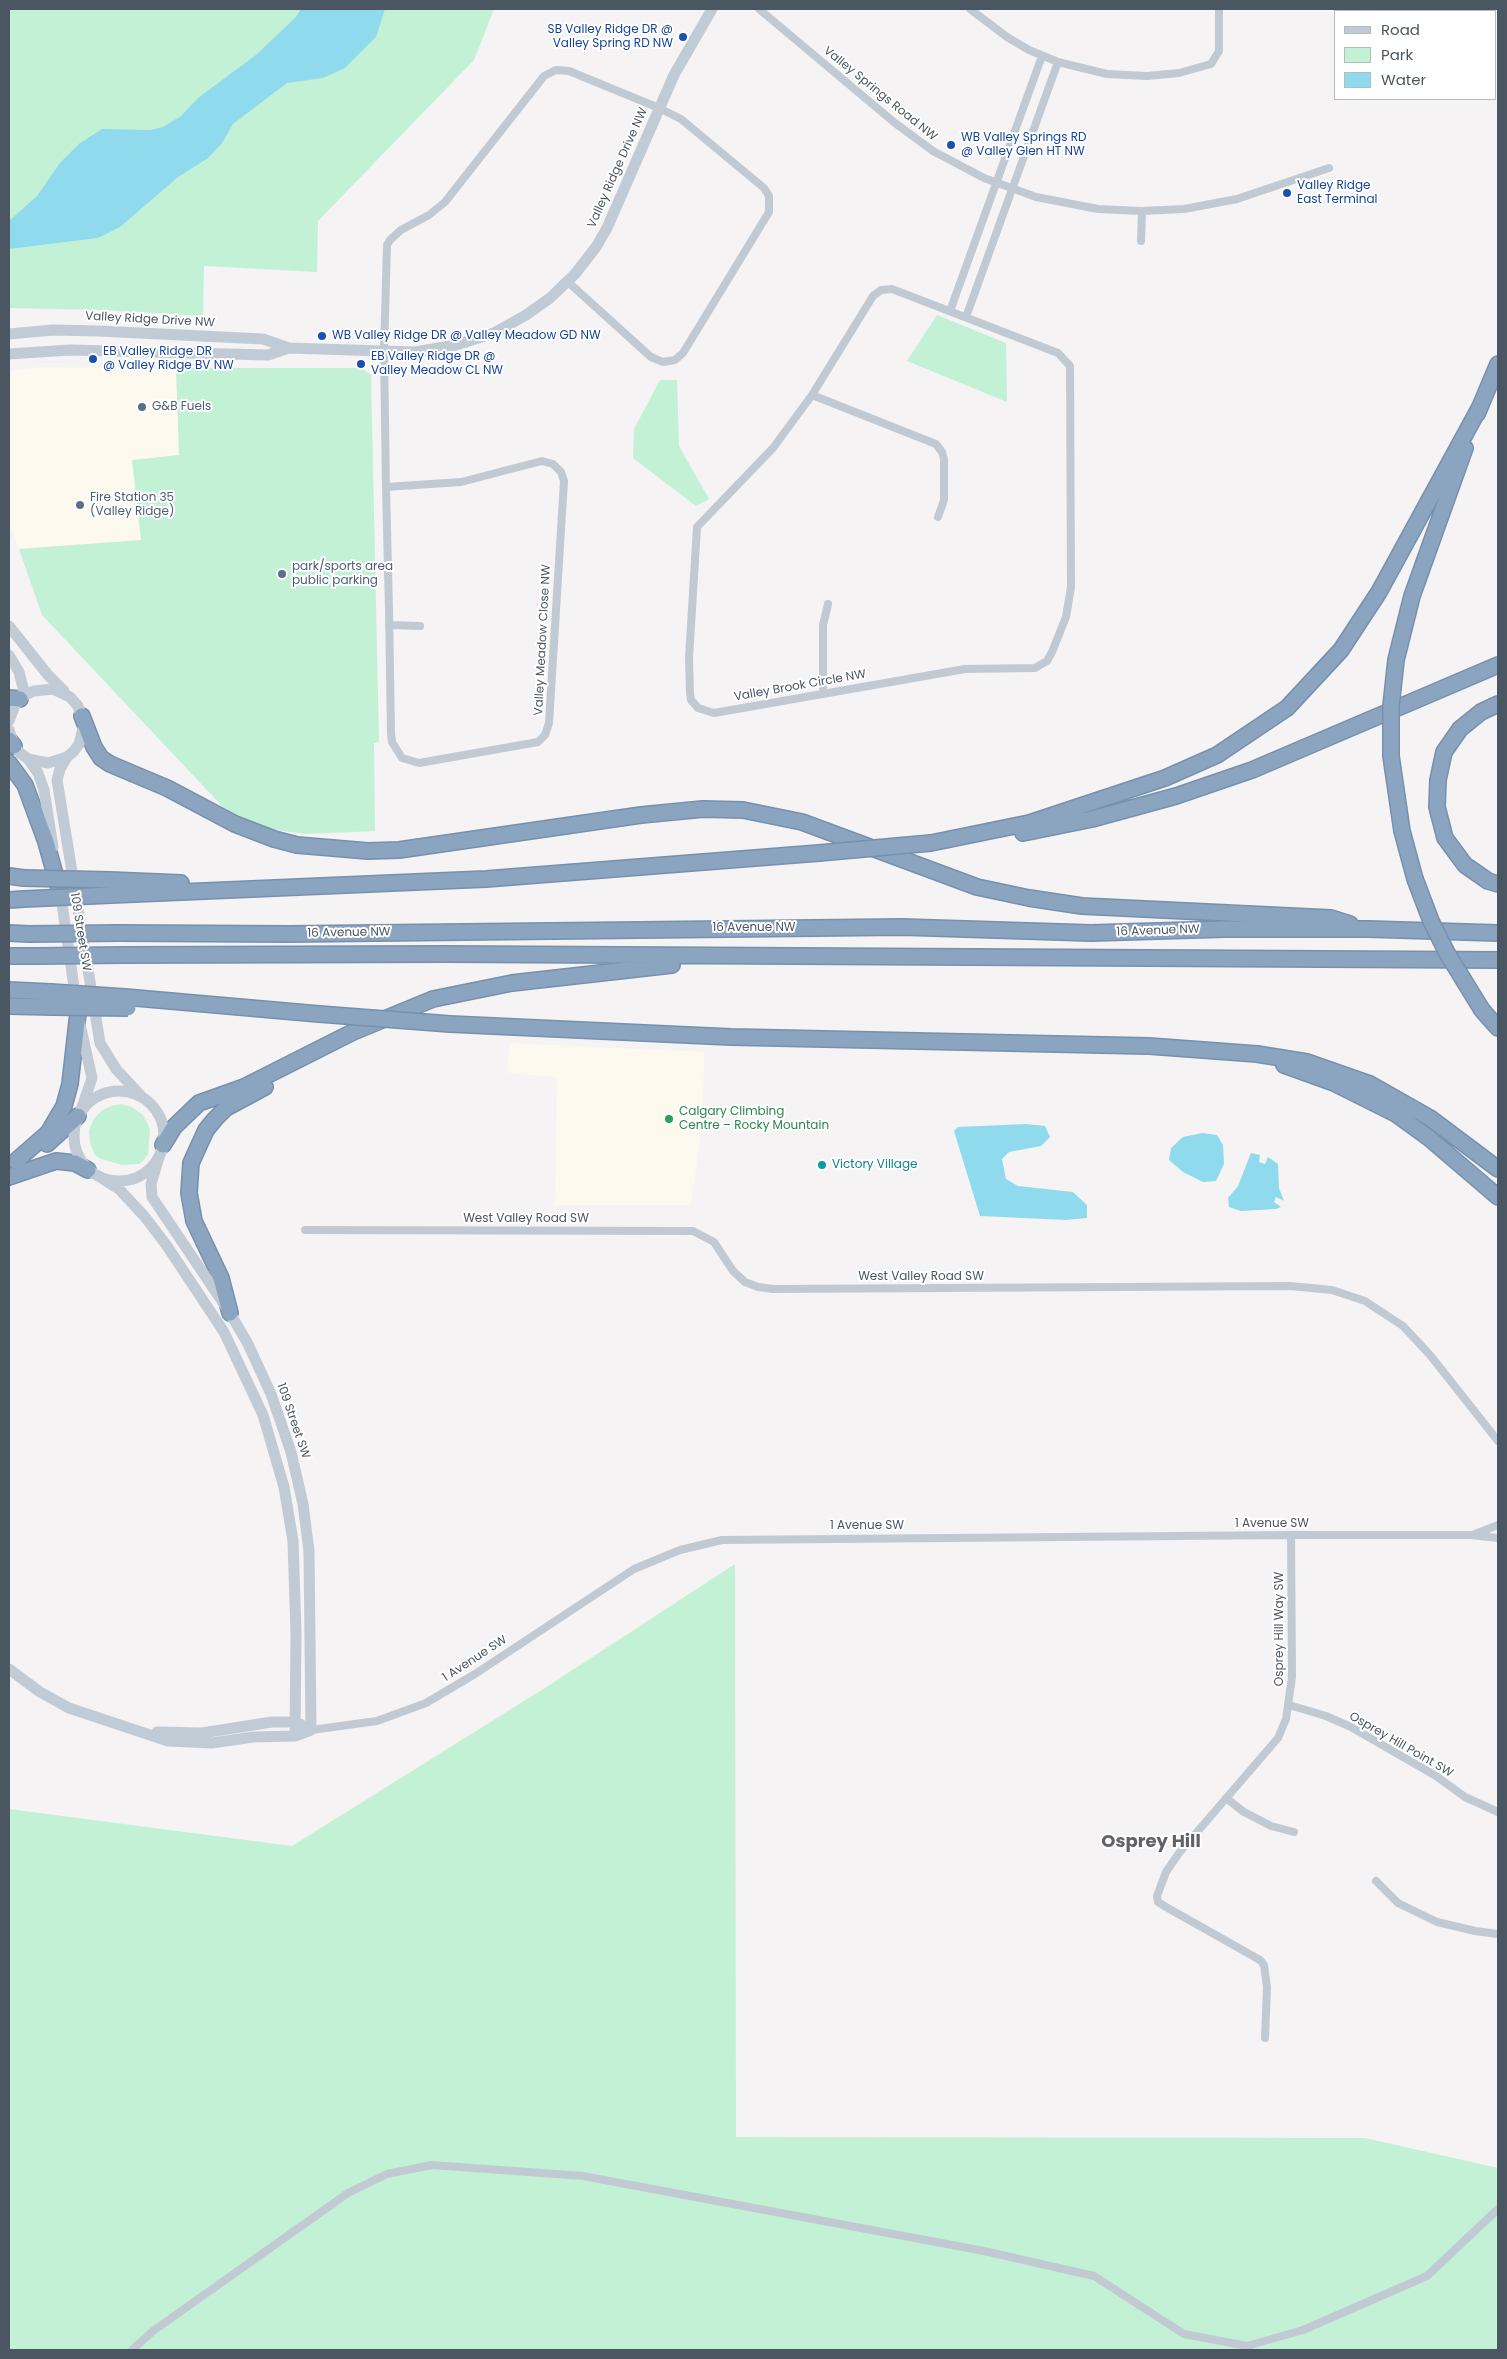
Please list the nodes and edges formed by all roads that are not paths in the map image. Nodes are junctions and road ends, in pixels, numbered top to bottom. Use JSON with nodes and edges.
{"nodes":[{"id":1,"x":712,"y":9,"type":"edge"},
{"id":2,"x":759,"y":9,"type":"edge"},
{"id":3,"x":970,"y":9,"type":"edge"},
{"id":4,"x":1218,"y":9,"type":"edge"},
{"id":5,"x":1042,"y":56,"type":"junction"},
{"id":6,"x":1058,"y":62,"type":"junction"},
{"id":7,"x":659,"y":108,"type":"junction"},
{"id":8,"x":1328,"y":168,"type":"dead end"},
{"id":9,"x":996,"y":183,"type":"junction"},
{"id":10,"x":1012,"y":189,"type":"junction"},
{"id":11,"x":1142,"y":211,"type":"junction"},
{"id":12,"x":1142,"y":241,"type":"dead end"},
{"id":13,"x":568,"y":282,"type":"junction"},
{"id":14,"x":950,"y":311,"type":"junction"},
{"id":15,"x":966,"y":317,"type":"junction"},
{"id":16,"x":9,"y":334,"type":"edge"},
{"id":17,"x":289,"y":348,"type":"junction"},
{"id":18,"x":384,"y":351,"type":"junction"},
{"id":19,"x":9,"y":354,"type":"edge"},
{"id":20,"x":1498,"y":364,"type":"edge"},
{"id":21,"x":812,"y":395,"type":"junction"},
{"id":22,"x":1481,"y":405,"type":"junction"},
{"id":23,"x":386,"y":487,"type":"junction"},
{"id":24,"x":938,"y":517,"type":"dead end"},
{"id":25,"x":828,"y":604,"type":"dead end"},
{"id":26,"x":389,"y":624,"type":"junction"},
{"id":27,"x":9,"y":626,"type":"edge"},
{"id":28,"x":420,"y":626,"type":"dead end"},
{"id":29,"x":9,"y":655,"type":"edge"},
{"id":30,"x":1498,"y":665,"type":"edge"},
{"id":31,"x":823,"y":693,"type":"junction"},
{"id":32,"x":18,"y":697,"type":"edge"},
{"id":33,"x":70,"y":697,"type":"junction"},
{"id":34,"x":1498,"y":704,"type":"edge"},
{"id":35,"x":82,"y":716,"type":"junction"},
{"id":36,"x":9,"y":721,"type":"edge"},
{"id":37,"x":9,"y":730,"type":"edge"},
{"id":38,"x":12,"y":743,"type":"edge"},
{"id":39,"x":67,"y":757,"type":"junction"},
{"id":40,"x":28,"y":759,"type":"junction"},
{"id":41,"x":9,"y":763,"type":"edge"},
{"id":42,"x":931,"y":843,"type":"junction"},
{"id":43,"x":16,"y":877,"type":"edge"},
{"id":44,"x":1498,"y":884,"type":"edge"},
{"id":45,"x":110,"y":888,"type":"junction"},
{"id":46,"x":60,"y":892,"type":"junction"},
{"id":47,"x":16,"y":899,"type":"edge"},
{"id":48,"x":1368,"y":929,"type":"junction"},
{"id":49,"x":9,"y":933,"type":"edge"},
{"id":50,"x":1498,"y":933,"type":"edge"},
{"id":51,"x":9,"y":956,"type":"edge"},
{"id":52,"x":723,"y":958,"type":"junction"},
{"id":53,"x":1498,"y":960,"type":"edge"},
{"id":54,"x":9,"y":990,"type":"edge"},
{"id":55,"x":52,"y":1000,"type":"junction"},
{"id":56,"x":9,"y":1006,"type":"edge"},
{"id":57,"x":78,"y":1013,"type":"junction"},
{"id":58,"x":1498,"y":1028,"type":"edge"},
{"id":59,"x":1257,"y":1054,"type":"junction"},
{"id":60,"x":299,"y":1060,"type":"junction"},
{"id":61,"x":142,"y":1097,"type":"junction"},
{"id":62,"x":79,"y":1113,"type":"junction"},
{"id":63,"x":162,"y":1149,"type":"junction"},
{"id":64,"x":12,"y":1162,"type":"edge"},
{"id":65,"x":88,"y":1170,"type":"junction"},
{"id":66,"x":1498,"y":1170,"type":"edge"},
{"id":67,"x":9,"y":1177,"type":"edge"},
{"id":68,"x":103,"y":1179,"type":"junction"},
{"id":69,"x":1498,"y":1197,"type":"edge"},
{"id":70,"x":305,"y":1230,"type":"dead end"},
{"id":71,"x":230,"y":1313,"type":"junction"},
{"id":72,"x":1498,"y":1441,"type":"edge"},
{"id":73,"x":1498,"y":1525,"type":"edge"},
{"id":74,"x":1292,"y":1535,"type":"junction"},
{"id":75,"x":1471,"y":1535,"type":"junction"},
{"id":76,"x":1498,"y":1538,"type":"edge"},
{"id":77,"x":9,"y":1669,"type":"edge"},
{"id":78,"x":1289,"y":1705,"type":"junction"},
{"id":79,"x":295,"y":1722,"type":"junction"},
{"id":80,"x":311,"y":1730,"type":"junction"},
{"id":81,"x":140,"y":1731,"type":"junction"},
{"id":82,"x":295,"y":1736,"type":"junction"},
{"id":83,"x":1226,"y":1798,"type":"junction"},
{"id":84,"x":1498,"y":1812,"type":"edge"},
{"id":85,"x":1294,"y":1832,"type":"dead end"},
{"id":86,"x":1376,"y":1881,"type":"dead end"},
{"id":87,"x":1498,"y":1934,"type":"edge"},
{"id":88,"x":1264,"y":2038,"type":"dead end"},
{"id":89,"x":1498,"y":2209,"type":"edge"},
{"id":90,"x":132,"y":2350,"type":"edge"}],
"edges":[{"from":1,"to":7,"type":"street","name":"Valley Ridge Drive NW"},
{"from":2,"to":9,"type":"street","name":"Valley Springs Road NW"},
{"from":3,"to":5,"type":"street"},
{"from":4,"to":6,"type":"street"},
{"from":5,"to":6,"type":"street"},
{"from":5,"to":9,"type":"street"},
{"from":6,"to":10,"type":"street"},
{"from":7,"to":13,"type":"street","name":"Valley Ridge Drive NW"},
{"from":7,"to":13,"type":"street"},
{"from":7,"to":18,"type":"street","name":"Valley Meadow Close NW"},
{"from":8,"to":11,"type":"street","name":"Valley Springs Road NW"},
{"from":9,"to":10,"type":"street","name":"Valley Springs Road NW"},
{"from":9,"to":14,"type":"street"},
{"from":10,"to":11,"type":"street","name":"Valley Springs Road NW"},
{"from":10,"to":15,"type":"street"},
{"from":11,"to":12,"type":"street"},
{"from":13,"to":18,"type":"street","name":"Valley Ridge Drive NW"},
{"from":14,"to":15,"type":"street","name":"Valley Brook Circle NW"},
{"from":14,"to":21,"type":"street","name":"Valley Brook Circle NW"},
{"from":15,"to":31,"type":"street","name":"Valley Brook Circle NW"},
{"from":16,"to":17,"type":"street","name":"Valley Ridge Drive NW"},
{"from":17,"to":18,"type":"street","name":"Valley Ridge Drive NW"},
{"from":17,"to":19,"type":"street","name":"Valley Ridge Drive NW"},
{"from":18,"to":23,"type":"street","name":"Valley Meadow Close NW"},
{"from":20,"to":22,"type":"highway"},
{"from":21,"to":24,"type":"street"},
{"from":21,"to":31,"type":"street","name":"Valley Brook Circle NW"},
{"from":22,"to":42,"type":"highway"},
{"from":22,"to":58,"type":"highway","bridge":true},
{"from":23,"to":26,"type":"street","name":"Valley Meadow Close NW"},
{"from":23,"to":26,"type":"street","name":"Valley Meadow Close NW"},
{"from":25,"to":31,"type":"street"},
{"from":26,"to":28,"type":"street"},
{"from":27,"to":33,"type":"street"},
{"from":29,"to":32,"type":"street"},
{"from":30,"to":42,"type":"highway"},
{"from":32,"to":33,"type":"street"},
{"from":32,"to":36,"type":"street"},
{"from":33,"to":35,"type":"street"},
{"from":34,"to":44,"type":"highway"},
{"from":35,"to":39,"type":"street","name":"109 Street SW"},
{"from":35,"to":48,"type":"highway"},
{"from":37,"to":38,"type":"street"},
{"from":38,"to":40,"type":"street","name":"109 Street SW"},
{"from":39,"to":40,"type":"street"},
{"from":39,"to":61,"type":"street","name":"109 Street SW"},
{"from":40,"to":46,"type":"street","name":"109 Street SW"},
{"from":41,"to":46,"type":"highway"},
{"from":42,"to":45,"type":"highway","bridge":true},
{"from":43,"to":45,"type":"highway","bridge":true},
{"from":45,"to":47,"type":"highway","bridge":true},
{"from":46,"to":57,"type":"street","name":"109 Street SW"},
{"from":48,"to":49,"type":"highway","name":"16 Avenue NW","bridge":true},
{"from":48,"to":50,"type":"highway","name":"16 Avenue NW"},
{"from":51,"to":52,"type":"highway","name":"16 Avenue NW","bridge":true},
{"from":52,"to":53,"type":"highway","name":"16 Avenue NW"},
{"from":52,"to":60,"type":"highway"},
{"from":54,"to":55,"type":"highway"},
{"from":55,"to":56,"type":"highway"},
{"from":55,"to":59,"type":"highway","bridge":true},
{"from":57,"to":62,"type":"street","name":"109 Street SW"},
{"from":57,"to":64,"type":"highway"},
{"from":59,"to":66,"type":"highway"},
{"from":59,"to":69,"type":"highway"},
{"from":60,"to":63,"type":"highway"},
{"from":60,"to":71,"type":"highway"},
{"from":61,"to":62,"type":"street"},
{"from":61,"to":63,"type":"street"},
{"from":62,"to":64,"type":"highway"},
{"from":62,"to":65,"type":"street"},
{"from":63,"to":68,"type":"street"},
{"from":63,"to":71,"type":"street","name":"109 Street SW"},
{"from":65,"to":67,"type":"highway"},
{"from":65,"to":68,"type":"street"},
{"from":68,"to":79,"type":"street"},
{"from":70,"to":72,"type":"street","name":"West Valley Road SW"},
{"from":71,"to":80,"type":"street","name":"109 Street SW"},
{"from":73,"to":75,"type":"street","name":"1 Avenue SW"},
{"from":74,"to":75,"type":"street","name":"1 Avenue SW"},
{"from":74,"to":78,"type":"street","name":"Osprey Hill Way SW"},
{"from":74,"to":80,"type":"street","name":"1 Avenue SW"},
{"from":75,"to":76,"type":"street","name":"1 Avenue SW"},
{"from":77,"to":81,"type":"street"},
{"from":78,"to":83,"type":"street","name":"Osprey Hill Way SW"},
{"from":78,"to":84,"type":"street","name":"Osprey Hill Point SW"},
{"from":79,"to":80,"type":"street"},
{"from":79,"to":81,"type":"street"},
{"from":79,"to":82,"type":"street"},
{"from":80,"to":82,"type":"street"},
{"from":81,"to":82,"type":"street"},
{"from":83,"to":85,"type":"street"},
{"from":83,"to":88,"type":"street","name":"Osprey Hill Way SW"},
{"from":86,"to":87,"type":"street"},
{"from":89,"to":90,"type":"street"}]}
